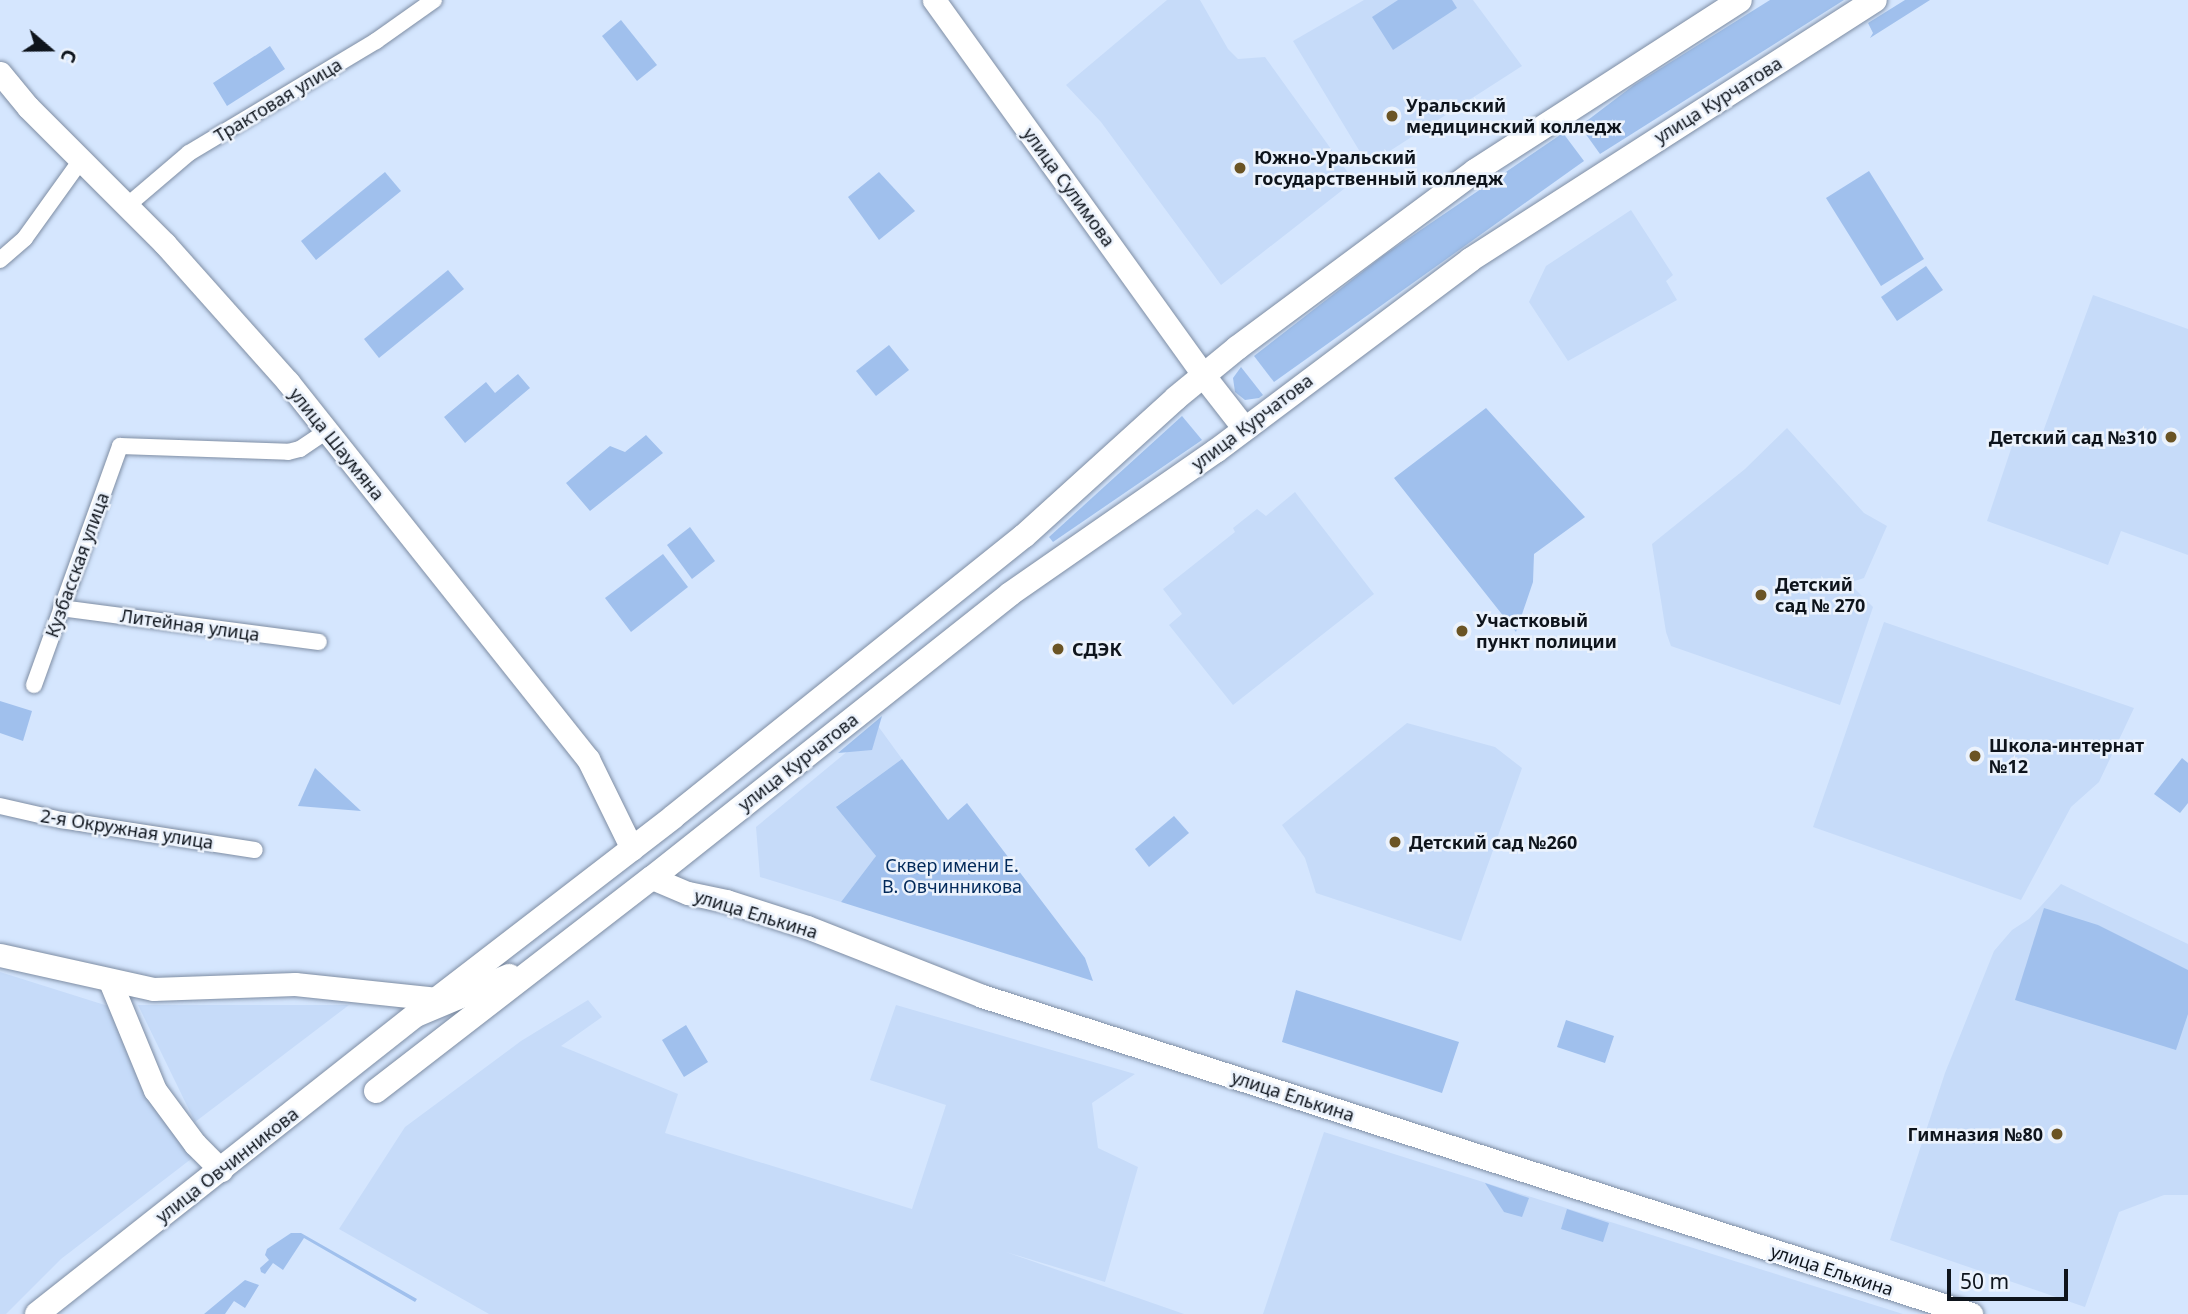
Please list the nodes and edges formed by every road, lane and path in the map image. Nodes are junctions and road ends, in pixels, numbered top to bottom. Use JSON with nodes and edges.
{"nodes":[{"id":1,"x":434,"y":0,"type":"edge"},
{"id":2,"x":934,"y":0,"type":"edge"},
{"id":3,"x":1740,"y":0,"type":"edge"},
{"id":4,"x":1875,"y":0,"type":"edge"},
{"id":5,"x":0,"y":73,"type":"edge"},
{"id":6,"x":82,"y":160,"type":"junction"},
{"id":7,"x":128,"y":205,"type":"junction"},
{"id":8,"x":0,"y":260,"type":"edge"},
{"id":9,"x":1203,"y":375,"type":"junction"},
{"id":10,"x":1245,"y":429,"type":"junction"},
{"id":11,"x":327,"y":431,"type":"junction"},
{"id":12,"x":61,"y":608,"type":"junction"},
{"id":13,"x":319,"y":642,"type":"dead end"},
{"id":14,"x":34,"y":685,"type":"dead end"},
{"id":15,"x":0,"y":806,"type":"edge"},
{"id":16,"x":632,"y":849,"type":"junction"},
{"id":17,"x":256,"y":850,"type":"dead end"},
{"id":18,"x":652,"y":878,"type":"junction"},
{"id":19,"x":0,"y":955,"type":"edge"},
{"id":20,"x":543,"y":961,"type":"junction"},
{"id":21,"x":110,"y":981,"type":"junction"},
{"id":22,"x":437,"y":999,"type":"joint"},
{"id":23,"x":376,"y":1091,"type":"dead end"},
{"id":24,"x":221,"y":1170,"type":"junction"},
{"id":25,"x":37,"y":1314,"type":"edge"},
{"id":26,"x":1971,"y":1314,"type":"edge"}],
"edges":[{"from":1,"to":7,"type":"street","name":"Трактовая улица"},
{"from":2,"to":9,"type":"main road","name":"улица Сулимова"},
{"from":3,"to":9,"type":"main road","name":"улица Курчатова"},
{"from":4,"to":10,"type":"main road","name":"улица Курчатова"},
{"from":5,"to":6,"type":"main road","name":"улица Шаумяна"},
{"from":6,"to":7,"type":"main road","name":"улица Шаумяна"},
{"from":6,"to":8,"type":"street"},
{"from":7,"to":11,"type":"main road","name":"улица Шаумяна"},
{"from":9,"to":10,"type":"main road"},
{"from":9,"to":16,"type":"main road","name":"улица Курчатова"},
{"from":10,"to":18,"type":"main road","name":"улица Курчатова"},
{"from":11,"to":12,"type":"street","name":"Кузбасская улица"},
{"from":11,"to":16,"type":"main road","name":"улица Шаумяна"},
{"from":12,"to":13,"type":"street","name":"Литейная улица"},
{"from":12,"to":14,"type":"street","name":"Кузбасская улица"},
{"from":15,"to":17,"type":"street","name":"2-я Окружная улица"},
{"from":16,"to":18,"type":"main road"},
{"from":16,"to":22,"type":"main road"},
{"from":18,"to":20,"type":"main road"},
{"from":18,"to":26,"type":"main road","name":"улица Елькина"},
{"from":19,"to":21,"type":"main road"},
{"from":20,"to":23,"type":"main road"},
{"from":20,"to":24,"type":"main road","name":"улица Овчинникова"},
{"from":21,"to":22,"type":"main road"},
{"from":21,"to":24,"type":"main road"},
{"from":24,"to":25,"type":"main road","name":"улица Овчинникова"}]}
